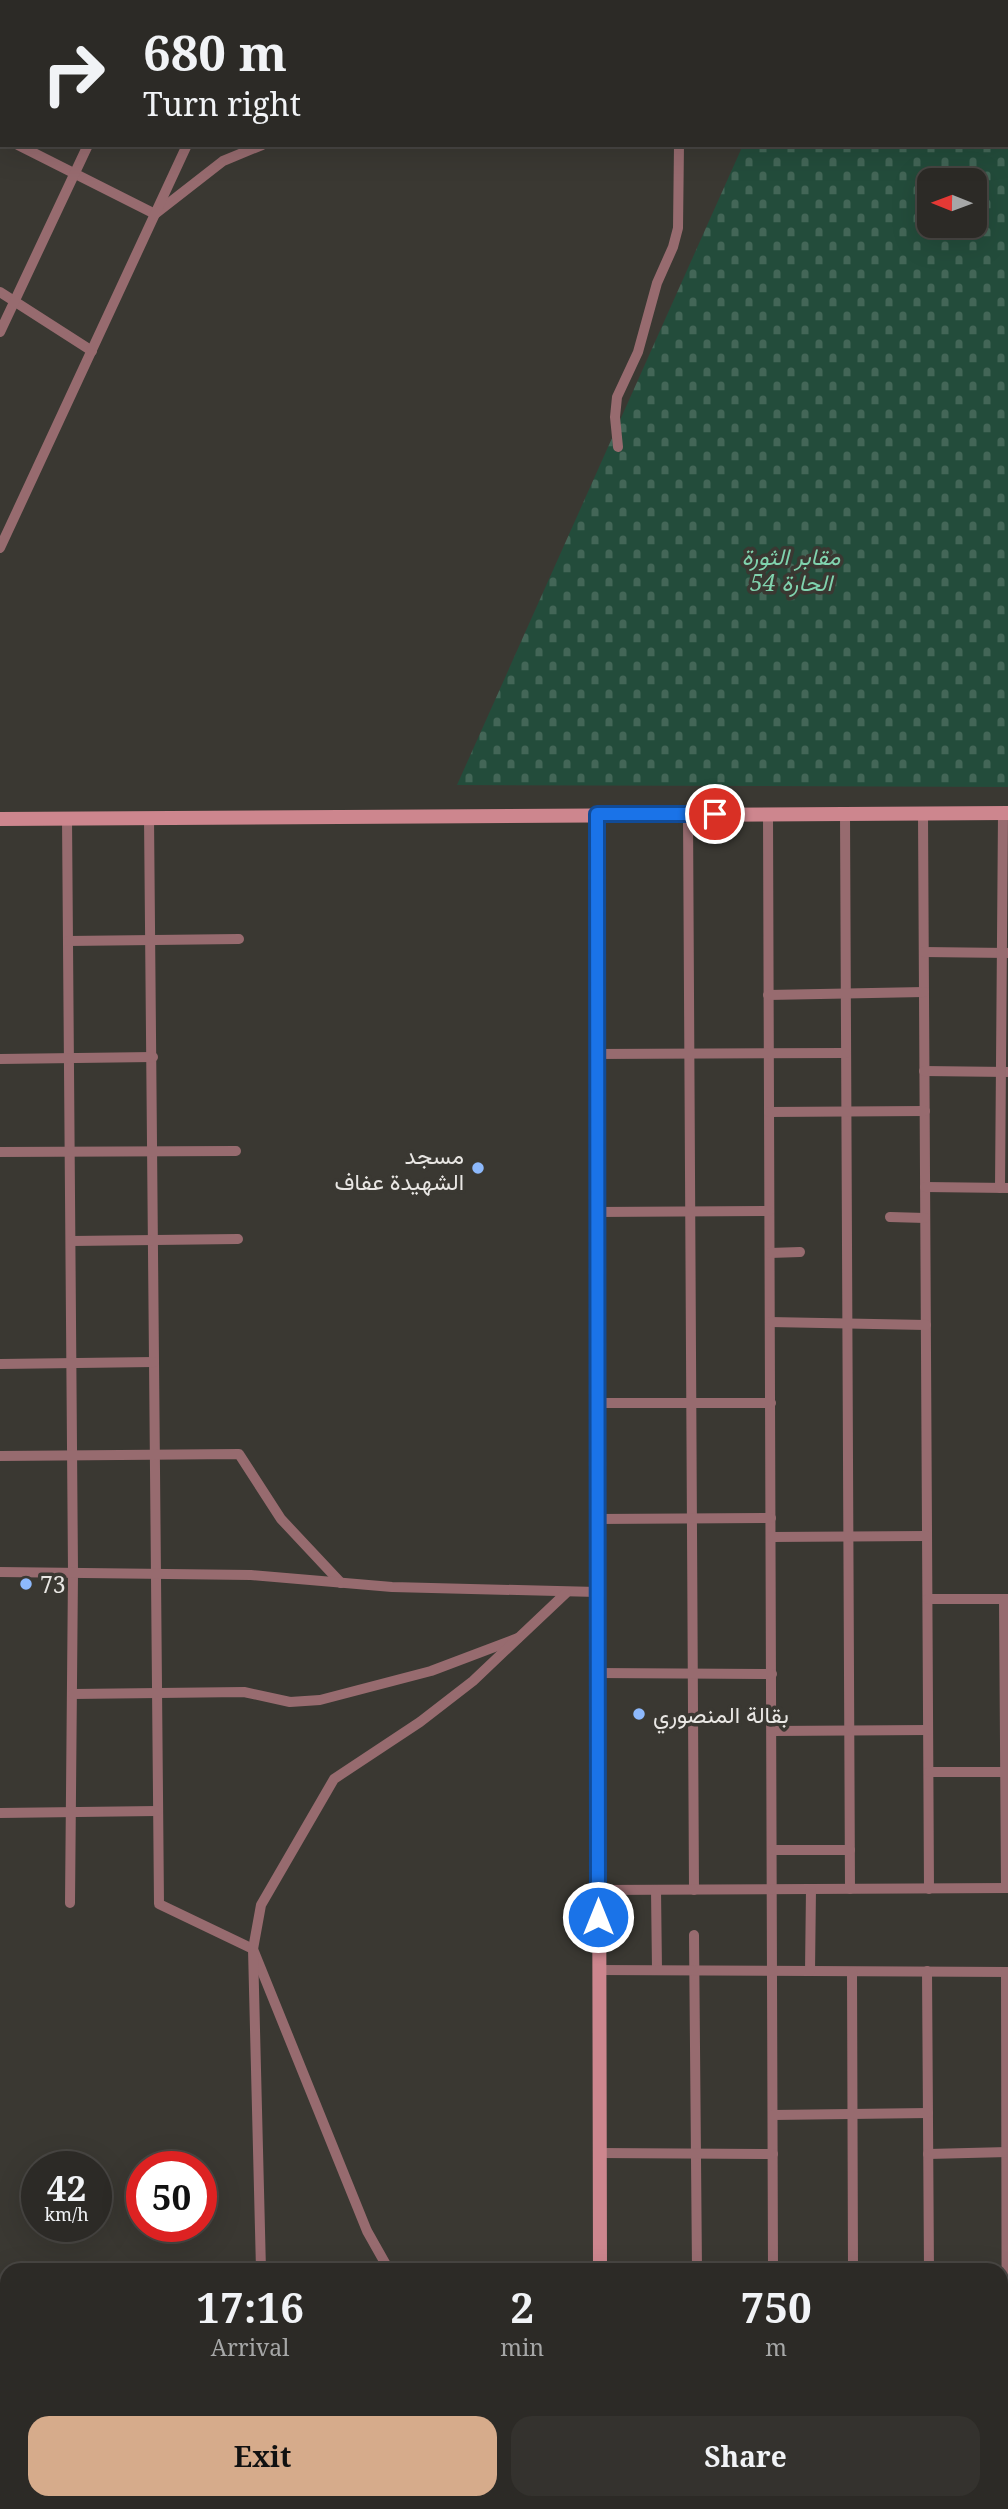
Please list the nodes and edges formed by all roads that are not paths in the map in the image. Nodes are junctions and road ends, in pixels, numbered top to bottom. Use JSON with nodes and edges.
{"nodes":[{"id":1,"x":22,"y":147,"type":"edge"},
{"id":2,"x":87,"y":147,"type":"edge"},
{"id":3,"x":186,"y":147,"type":"edge"},
{"id":4,"x":257,"y":147,"type":"edge"},
{"id":5,"x":679,"y":147,"type":"edge"},
{"id":6,"x":75,"y":173,"type":"junction"},
{"id":7,"x":155,"y":214,"type":"junction"},
{"id":8,"x":0,"y":292,"type":"edge"},
{"id":9,"x":15,"y":299,"type":"junction"},
{"id":10,"x":0,"y":332,"type":"edge"},
{"id":11,"x":92,"y":351,"type":"junction"},
{"id":12,"x":618,"y":447,"type":"dead end"},
{"id":13,"x":1,"y":541,"type":"edge"},
{"id":14,"x":1005,"y":813,"type":"edge"},
{"id":15,"x":597,"y":814,"type":"junction"},
{"id":16,"x":688,"y":814,"type":"junction"},
{"id":17,"x":845,"y":814,"type":"junction"},
{"id":18,"x":923,"y":814,"type":"junction"},
{"id":19,"x":768,"y":815,"type":"junction"},
{"id":20,"x":149,"y":817,"type":"junction"},
{"id":21,"x":67,"y":818,"type":"junction"},
{"id":22,"x":0,"y":819,"type":"edge"},
{"id":23,"x":150,"y":939,"type":"junction"},
{"id":24,"x":239,"y":939,"type":"dead end"},
{"id":25,"x":68,"y":941,"type":"junction"},
{"id":26,"x":924,"y":952,"type":"junction"},
{"id":27,"x":1005,"y":953,"type":"edge"},
{"id":28,"x":924,"y":992,"type":"junction"},
{"id":29,"x":846,"y":994,"type":"junction"},
{"id":30,"x":768,"y":995,"type":"junction"},
{"id":31,"x":846,"y":1053,"type":"junction"},
{"id":32,"x":690,"y":1054,"type":"junction"},
{"id":33,"x":769,"y":1054,"type":"junction"},
{"id":34,"x":595,"y":1055,"type":"junction"},
{"id":35,"x":153,"y":1057,"type":"junction"},
{"id":36,"x":0,"y":1059,"type":"edge"},
{"id":37,"x":69,"y":1060,"type":"junction"},
{"id":38,"x":924,"y":1071,"type":"junction"},
{"id":39,"x":1005,"y":1072,"type":"edge"},
{"id":40,"x":846,"y":1111,"type":"junction"},
{"id":41,"x":925,"y":1111,"type":"junction"},
{"id":42,"x":769,"y":1112,"type":"junction"},
{"id":43,"x":154,"y":1151,"type":"junction"},
{"id":44,"x":0,"y":1152,"type":"edge"},
{"id":45,"x":69,"y":1152,"type":"junction"},
{"id":46,"x":236,"y":1152,"type":"dead end"},
{"id":47,"x":925,"y":1187,"type":"junction"},
{"id":48,"x":1004,"y":1188,"type":"edge"},
{"id":49,"x":769,"y":1210,"type":"junction"},
{"id":50,"x":690,"y":1211,"type":"junction"},
{"id":51,"x":597,"y":1212,"type":"junction"},
{"id":52,"x":890,"y":1217,"type":"dead end"},
{"id":53,"x":925,"y":1218,"type":"junction"},
{"id":54,"x":153,"y":1239,"type":"junction"},
{"id":55,"x":238,"y":1239,"type":"dead end"},
{"id":56,"x":72,"y":1241,"type":"junction"},
{"id":57,"x":800,"y":1252,"type":"dead end"},
{"id":58,"x":770,"y":1253,"type":"junction"},
{"id":59,"x":770,"y":1322,"type":"junction"},
{"id":60,"x":847,"y":1324,"type":"junction"},
{"id":61,"x":926,"y":1325,"type":"junction"},
{"id":62,"x":154,"y":1362,"type":"junction"},
{"id":63,"x":72,"y":1363,"type":"junction"},
{"id":64,"x":0,"y":1364,"type":"edge"},
{"id":65,"x":596,"y":1403,"type":"junction"},
{"id":66,"x":691,"y":1403,"type":"junction"},
{"id":67,"x":771,"y":1403,"type":"junction"},
{"id":68,"x":71,"y":1455,"type":"junction"},
{"id":69,"x":156,"y":1455,"type":"junction"},
{"id":70,"x":0,"y":1456,"type":"edge"},
{"id":71,"x":771,"y":1518,"type":"junction"},
{"id":72,"x":597,"y":1519,"type":"junction"},
{"id":73,"x":692,"y":1519,"type":"junction"},
{"id":74,"x":771,"y":1536,"type":"junction"},
{"id":75,"x":927,"y":1536,"type":"junction"},
{"id":76,"x":848,"y":1539,"type":"junction"},
{"id":77,"x":0,"y":1572,"type":"edge"},
{"id":78,"x":73,"y":1572,"type":"junction"},
{"id":79,"x":157,"y":1573,"type":"junction"},
{"id":80,"x":341,"y":1584,"type":"junction"},
{"id":81,"x":597,"y":1592,"type":"junction"},
{"id":82,"x":566,"y":1593,"type":"junction"},
{"id":83,"x":928,"y":1599,"type":"junction"},
{"id":84,"x":1006,"y":1599,"type":"edge"},
{"id":85,"x":523,"y":1636,"type":"junction"},
{"id":86,"x":597,"y":1673,"type":"junction"},
{"id":87,"x":693,"y":1673,"type":"junction"},
{"id":88,"x":772,"y":1674,"type":"junction"},
{"id":89,"x":73,"y":1694,"type":"junction"},
{"id":90,"x":155,"y":1695,"type":"junction"},
{"id":91,"x":928,"y":1730,"type":"junction"},
{"id":92,"x":772,"y":1731,"type":"junction"},
{"id":93,"x":849,"y":1732,"type":"junction"},
{"id":94,"x":929,"y":1772,"type":"junction"},
{"id":95,"x":1007,"y":1772,"type":"edge"},
{"id":96,"x":157,"y":1811,"type":"junction"},
{"id":97,"x":0,"y":1813,"type":"edge"},
{"id":98,"x":70,"y":1813,"type":"junction"},
{"id":99,"x":773,"y":1850,"type":"junction"},
{"id":100,"x":850,"y":1850,"type":"junction"},
{"id":101,"x":929,"y":1888,"type":"junction"},
{"id":102,"x":1007,"y":1888,"type":"edge"},
{"id":103,"x":773,"y":1889,"type":"junction"},
{"id":104,"x":811,"y":1889,"type":"junction"},
{"id":105,"x":850,"y":1889,"type":"junction"},
{"id":106,"x":598,"y":1890,"type":"junction"},
{"id":107,"x":656,"y":1890,"type":"junction"},
{"id":108,"x":694,"y":1890,"type":"junction"},
{"id":109,"x":70,"y":1903,"type":"dead end"},
{"id":110,"x":694,"y":1935,"type":"dead end"},
{"id":111,"x":253,"y":1949,"type":"junction"},
{"id":112,"x":598,"y":1970,"type":"junction"},
{"id":113,"x":657,"y":1970,"type":"junction"},
{"id":114,"x":694,"y":1970,"type":"junction"},
{"id":115,"x":772,"y":1971,"type":"junction"},
{"id":116,"x":810,"y":1971,"type":"junction"},
{"id":117,"x":927,"y":1971,"type":"junction"},
{"id":118,"x":852,"y":1972,"type":"junction"},
{"id":119,"x":1007,"y":1972,"type":"edge"},
{"id":120,"x":928,"y":2113,"type":"junction"},
{"id":121,"x":853,"y":2114,"type":"junction"},
{"id":122,"x":773,"y":2115,"type":"junction"},
{"id":123,"x":600,"y":2152,"type":"junction"},
{"id":124,"x":1007,"y":2152,"type":"edge"},
{"id":125,"x":695,"y":2154,"type":"junction"},
{"id":126,"x":773,"y":2154,"type":"junction"},
{"id":127,"x":928,"y":2154,"type":"junction"},
{"id":128,"x":1007,"y":2201,"type":"edge"},
{"id":129,"x":261,"y":2263,"type":"edge"},
{"id":130,"x":385,"y":2263,"type":"edge"},
{"id":131,"x":600,"y":2263,"type":"edge"},
{"id":132,"x":697,"y":2263,"type":"edge"},
{"id":133,"x":773,"y":2263,"type":"edge"},
{"id":134,"x":853,"y":2263,"type":"edge"},
{"id":135,"x":929,"y":2263,"type":"edge"},
{"id":136,"x":1006,"y":2263,"type":"edge"}],
"edges":[{"from":1,"to":6,"type":"street"},
{"from":2,"to":6,"type":"street"},
{"from":3,"to":7,"type":"street"},
{"from":4,"to":7,"type":"street"},
{"from":5,"to":12,"type":"street"},
{"from":6,"to":7,"type":"street"},
{"from":6,"to":9,"type":"street"},
{"from":7,"to":11,"type":"street"},
{"from":8,"to":9,"type":"street"},
{"from":9,"to":10,"type":"street"},
{"from":9,"to":11,"type":"street"},
{"from":11,"to":13,"type":"street"},
{"from":14,"to":18,"type":"main road"},
{"from":14,"to":27,"type":"street"},
{"from":15,"to":16,"type":"main road"},
{"from":15,"to":20,"type":"main road"},
{"from":15,"to":34,"type":"main road"},
{"from":16,"to":19,"type":"main road"},
{"from":16,"to":32,"type":"street"},
{"from":17,"to":18,"type":"main road"},
{"from":17,"to":19,"type":"main road"},
{"from":17,"to":29,"type":"street"},
{"from":18,"to":26,"type":"street"},
{"from":19,"to":30,"type":"street"},
{"from":20,"to":21,"type":"main road"},
{"from":20,"to":23,"type":"street"},
{"from":21,"to":22,"type":"main road"},
{"from":21,"to":25,"type":"street"},
{"from":23,"to":24,"type":"street"},
{"from":23,"to":25,"type":"street"},
{"from":23,"to":35,"type":"street"},
{"from":25,"to":37,"type":"street"},
{"from":26,"to":27,"type":"street"},
{"from":26,"to":28,"type":"street"},
{"from":27,"to":39,"type":"street"},
{"from":28,"to":29,"type":"street"},
{"from":28,"to":38,"type":"street"},
{"from":29,"to":30,"type":"street"},
{"from":29,"to":31,"type":"street"},
{"from":30,"to":33,"type":"street"},
{"from":31,"to":33,"type":"street"},
{"from":31,"to":40,"type":"street"},
{"from":32,"to":33,"type":"street"},
{"from":32,"to":34,"type":"street"},
{"from":32,"to":50,"type":"street"},
{"from":33,"to":42,"type":"street"},
{"from":34,"to":51,"type":"main road"},
{"from":35,"to":37,"type":"street"},
{"from":35,"to":43,"type":"street"},
{"from":36,"to":37,"type":"street"},
{"from":37,"to":45,"type":"street"},
{"from":38,"to":39,"type":"street"},
{"from":38,"to":41,"type":"street"},
{"from":39,"to":48,"type":"street"},
{"from":40,"to":41,"type":"street"},
{"from":40,"to":42,"type":"street"},
{"from":40,"to":60,"type":"street"},
{"from":41,"to":47,"type":"street"},
{"from":42,"to":49,"type":"street"},
{"from":43,"to":45,"type":"street"},
{"from":43,"to":46,"type":"street"},
{"from":43,"to":54,"type":"street"},
{"from":44,"to":45,"type":"street"},
{"from":45,"to":56,"type":"street"},
{"from":47,"to":48,"type":"street"},
{"from":47,"to":53,"type":"street"},
{"from":49,"to":50,"type":"street"},
{"from":49,"to":58,"type":"street"},
{"from":50,"to":51,"type":"street"},
{"from":50,"to":66,"type":"street"},
{"from":51,"to":65,"type":"main road"},
{"from":52,"to":53,"type":"street"},
{"from":53,"to":61,"type":"street"},
{"from":54,"to":55,"type":"street"},
{"from":54,"to":56,"type":"street"},
{"from":54,"to":62,"type":"street"},
{"from":56,"to":63,"type":"street"},
{"from":57,"to":58,"type":"street"},
{"from":58,"to":59,"type":"street"},
{"from":59,"to":60,"type":"street"},
{"from":59,"to":67,"type":"street"},
{"from":60,"to":61,"type":"street"},
{"from":60,"to":76,"type":"street"},
{"from":61,"to":75,"type":"street"},
{"from":62,"to":63,"type":"street"},
{"from":62,"to":69,"type":"street"},
{"from":63,"to":64,"type":"street"},
{"from":63,"to":68,"type":"street"},
{"from":65,"to":66,"type":"street"},
{"from":65,"to":72,"type":"main road"},
{"from":66,"to":67,"type":"street"},
{"from":66,"to":73,"type":"street"},
{"from":67,"to":71,"type":"street"},
{"from":68,"to":69,"type":"street"},
{"from":68,"to":70,"type":"street"},
{"from":68,"to":78,"type":"street"},
{"from":69,"to":79,"type":"street"},
{"from":69,"to":80,"type":"street"},
{"from":71,"to":73,"type":"street"},
{"from":71,"to":74,"type":"street"},
{"from":72,"to":73,"type":"street"},
{"from":72,"to":81,"type":"main road"},
{"from":73,"to":87,"type":"street"},
{"from":74,"to":76,"type":"street"},
{"from":74,"to":88,"type":"street"},
{"from":75,"to":76,"type":"street"},
{"from":75,"to":83,"type":"street"},
{"from":76,"to":93,"type":"street"},
{"from":77,"to":78,"type":"street"},
{"from":78,"to":79,"type":"street"},
{"from":78,"to":89,"type":"street"},
{"from":79,"to":80,"type":"street"},
{"from":79,"to":90,"type":"street"},
{"from":80,"to":82,"type":"street"},
{"from":81,"to":82,"type":"street"},
{"from":81,"to":86,"type":"main road"},
{"from":82,"to":85,"type":"street"},
{"from":83,"to":84,"type":"street"},
{"from":83,"to":91,"type":"street"},
{"from":84,"to":95,"type":"street"},
{"from":85,"to":90,"type":"street"},
{"from":85,"to":111,"type":"street"},
{"from":86,"to":87,"type":"street"},
{"from":86,"to":106,"type":"main road"},
{"from":87,"to":88,"type":"street"},
{"from":87,"to":108,"type":"street"},
{"from":88,"to":92,"type":"street"},
{"from":89,"to":90,"type":"street"},
{"from":89,"to":98,"type":"street"},
{"from":90,"to":96,"type":"street"},
{"from":91,"to":93,"type":"street"},
{"from":91,"to":94,"type":"street"},
{"from":92,"to":93,"type":"street"},
{"from":92,"to":99,"type":"street"},
{"from":93,"to":100,"type":"street"},
{"from":94,"to":95,"type":"street"},
{"from":94,"to":101,"type":"street"},
{"from":95,"to":102,"type":"street"},
{"from":96,"to":98,"type":"street"},
{"from":96,"to":111,"type":"street"},
{"from":97,"to":98,"type":"street"},
{"from":98,"to":109,"type":"street"},
{"from":99,"to":100,"type":"street"},
{"from":99,"to":103,"type":"street"},
{"from":100,"to":105,"type":"street"},
{"from":101,"to":102,"type":"street"},
{"from":101,"to":105,"type":"street"},
{"from":103,"to":104,"type":"street"},
{"from":103,"to":108,"type":"street"},
{"from":103,"to":115,"type":"street"},
{"from":104,"to":105,"type":"street"},
{"from":104,"to":116,"type":"street"},
{"from":106,"to":107,"type":"street"},
{"from":106,"to":112,"type":"main road"},
{"from":107,"to":108,"type":"street"},
{"from":107,"to":113,"type":"street"},
{"from":110,"to":114,"type":"street"},
{"from":111,"to":129,"type":"street"},
{"from":111,"to":130,"type":"street"},
{"from":112,"to":113,"type":"street"},
{"from":112,"to":123,"type":"main road"},
{"from":113,"to":114,"type":"street"},
{"from":114,"to":115,"type":"street"},
{"from":114,"to":125,"type":"street"},
{"from":115,"to":116,"type":"street"},
{"from":115,"to":122,"type":"street"},
{"from":116,"to":118,"type":"street"},
{"from":117,"to":118,"type":"street"},
{"from":117,"to":119,"type":"street"},
{"from":117,"to":120,"type":"street"},
{"from":118,"to":121,"type":"street"},
{"from":119,"to":124,"type":"street"},
{"from":120,"to":121,"type":"street"},
{"from":120,"to":127,"type":"street"},
{"from":121,"to":122,"type":"street"},
{"from":121,"to":134,"type":"street"},
{"from":122,"to":126,"type":"street"},
{"from":123,"to":125,"type":"street"},
{"from":123,"to":131,"type":"main road"},
{"from":124,"to":127,"type":"street"},
{"from":124,"to":128,"type":"street"},
{"from":125,"to":126,"type":"street"},
{"from":125,"to":132,"type":"street"},
{"from":126,"to":133,"type":"street"},
{"from":127,"to":135,"type":"street"},
{"from":128,"to":136,"type":"street"}]}
